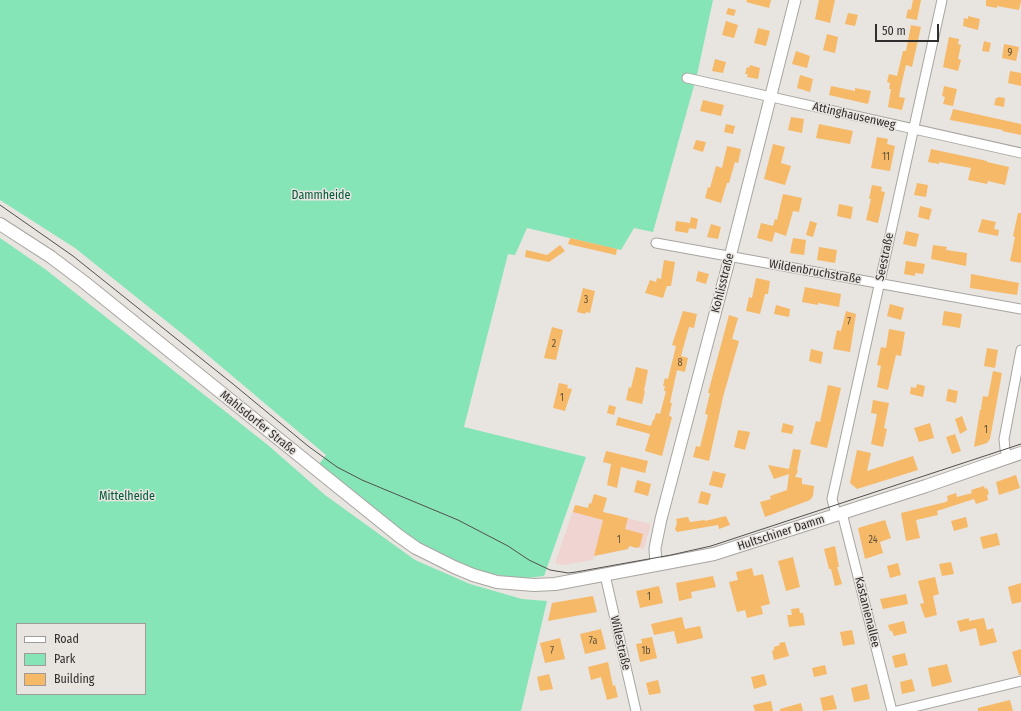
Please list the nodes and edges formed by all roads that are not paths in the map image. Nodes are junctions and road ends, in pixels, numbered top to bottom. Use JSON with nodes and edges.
{"nodes":[{"id":1,"x":795,"y":0,"type":"edge"},
{"id":2,"x":942,"y":0,"type":"edge"},
{"id":3,"x":686,"y":78,"type":"dead end"},
{"id":4,"x":770,"y":97,"type":"junction"},
{"id":5,"x":913,"y":130,"type":"junction"},
{"id":6,"x":1021,"y":153,"type":"edge"},
{"id":7,"x":0,"y":224,"type":"edge"},
{"id":8,"x":656,"y":243,"type":"dead end"},
{"id":9,"x":730,"y":257,"type":"junction"},
{"id":10,"x":880,"y":284,"type":"junction"},
{"id":11,"x":1021,"y":310,"type":"edge"},
{"id":12,"x":1021,"y":350,"type":"edge"},
{"id":13,"x":1021,"y":453,"type":"edge"},
{"id":14,"x":1008,"y":458,"type":"junction"},
{"id":15,"x":839,"y":514,"type":"junction"},
{"id":16,"x":656,"y":565,"type":"junction"},
{"id":17,"x":605,"y":575,"type":"junction"},
{"id":18,"x":534,"y":585,"type":"joint"},
{"id":19,"x":1021,"y":681,"type":"edge"},
{"id":20,"x":636,"y":711,"type":"edge"},
{"id":21,"x":892,"y":711,"type":"edge"},
{"id":22,"x":897,"y":711,"type":"edge"}],
"edges":[{"from":1,"to":4,"type":"street","name":"Kohlisstraße"},
{"from":2,"to":5,"type":"street","name":"Seestraße"},
{"from":3,"to":4,"type":"street","name":"Attinghausenweg"},
{"from":4,"to":5,"type":"street","name":"Attinghausenweg"},
{"from":4,"to":9,"type":"street","name":"Kohlisstraße"},
{"from":5,"to":6,"type":"street","name":"Attinghausenweg"},
{"from":5,"to":10,"type":"street","name":"Seestraße"},
{"from":7,"to":18,"type":"main road","name":"Mahlsdorfer Straße"},
{"from":8,"to":9,"type":"street","name":"Wildenbruchstraße"},
{"from":9,"to":10,"type":"street","name":"Wildenbruchstraße"},
{"from":9,"to":16,"type":"street","name":"Kohlisstraße"},
{"from":10,"to":11,"type":"street","name":"Wildenbruchstraße"},
{"from":10,"to":15,"type":"street","name":"Seestraße"},
{"from":12,"to":14,"type":"street"},
{"from":13,"to":14,"type":"main road","name":"Hultschiner Damm"},
{"from":14,"to":15,"type":"main road","name":"Hultschiner Damm"},
{"from":15,"to":16,"type":"main road","name":"Hultschiner Damm"},
{"from":15,"to":21,"type":"street","name":"Kastanienallee"},
{"from":16,"to":17,"type":"main road","name":"Hultschiner Damm"},
{"from":17,"to":18,"type":"main road","name":"Hultschiner Damm"},
{"from":17,"to":20,"type":"street","name":"Willestraße"},
{"from":19,"to":22,"type":"street"}]}
